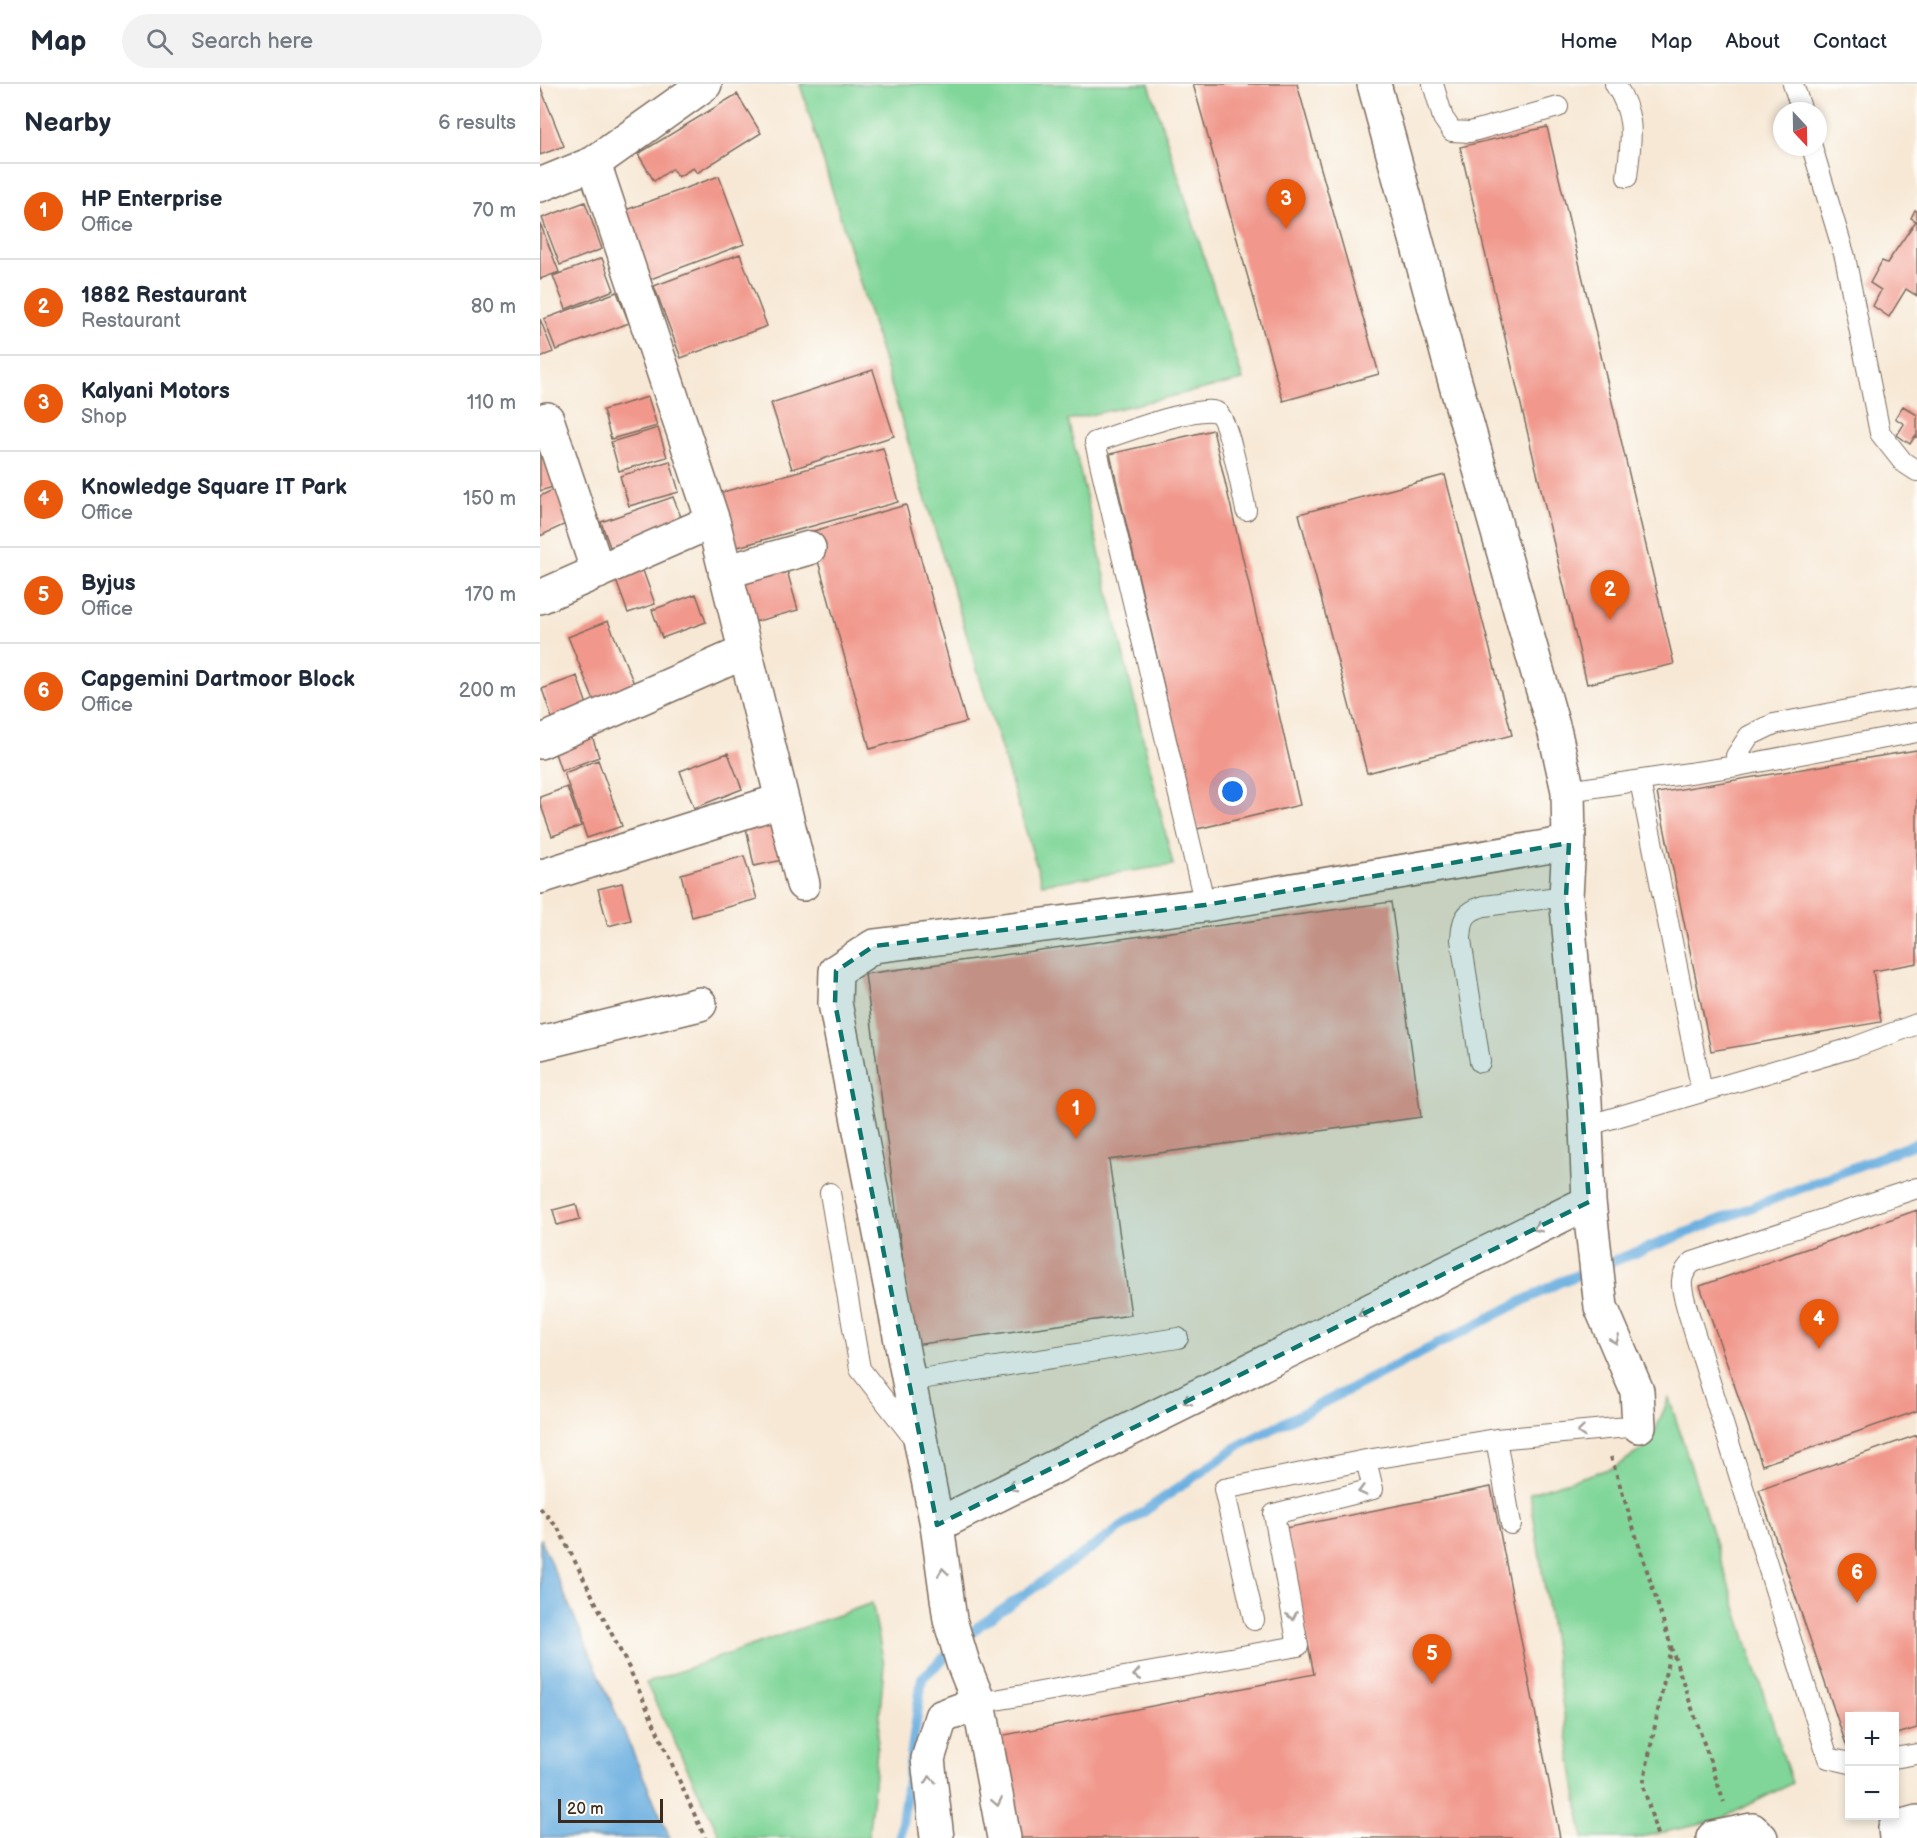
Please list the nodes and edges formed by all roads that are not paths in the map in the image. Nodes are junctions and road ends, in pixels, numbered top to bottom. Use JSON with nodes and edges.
{"nodes":[{"id":1,"x":705,"y":84,"type":"edge"},
{"id":2,"x":1374,"y":84,"type":"edge"},
{"id":3,"x":1433,"y":84,"type":"edge"},
{"id":4,"x":1615,"y":84,"type":"edge"},
{"id":5,"x":1793,"y":84,"type":"edge"},
{"id":6,"x":1799,"y":102,"type":"edge"},
{"id":7,"x":1558,"y":106,"type":"dead end"},
{"id":8,"x":1815,"y":156,"type":"edge"},
{"id":9,"x":594,"y":163,"type":"junction"},
{"id":10,"x":1627,"y":177,"type":"dead end"},
{"id":11,"x":540,"y":184,"type":"edge"},
{"id":12,"x":548,"y":419,"type":"dead end"},
{"id":13,"x":1917,"y":471,"type":"edge"},
{"id":14,"x":1246,"y":510,"type":"dead end"},
{"id":15,"x":713,"y":521,"type":"junction"},
{"id":16,"x":809,"y":548,"type":"dead end"},
{"id":17,"x":598,"y":572,"type":"junction"},
{"id":18,"x":725,"y":572,"type":"junction"},
{"id":19,"x":540,"y":597,"type":"edge"},
{"id":20,"x":745,"y":652,"type":"junction"},
{"id":21,"x":1917,"y":697,"type":"edge"},
{"id":22,"x":1917,"y":732,"type":"edge"},
{"id":23,"x":540,"y":742,"type":"edge"},
{"id":24,"x":1737,"y":766,"type":"junction"},
{"id":25,"x":1640,"y":781,"type":"junction"},
{"id":26,"x":1568,"y":792,"type":"junction"},
{"id":27,"x":782,"y":800,"type":"junction"},
{"id":28,"x":1569,"y":843,"type":"junction"},
{"id":29,"x":540,"y":877,"type":"edge"},
{"id":30,"x":803,"y":884,"type":"dead end"},
{"id":31,"x":1566,"y":896,"type":"junction"},
{"id":32,"x":1205,"y":905,"type":"junction"},
{"id":33,"x":700,"y":1004,"type":"dead end"},
{"id":34,"x":1917,"y":1024,"type":"edge"},
{"id":35,"x":540,"y":1043,"type":"edge"},
{"id":36,"x":1480,"y":1062,"type":"dead end"},
{"id":37,"x":1702,"y":1092,"type":"junction"},
{"id":38,"x":1586,"y":1126,"type":"junction"},
{"id":39,"x":1917,"y":1188,"type":"edge"},
{"id":40,"x":830,"y":1193,"type":"dead end"},
{"id":41,"x":1589,"y":1202,"type":"junction"},
{"id":42,"x":1178,"y":1338,"type":"dead end"},
{"id":43,"x":908,"y":1380,"type":"junction"},
{"id":44,"x":1639,"y":1426,"type":"joint"},
{"id":45,"x":1496,"y":1439,"type":"junction"},
{"id":46,"x":921,"y":1448,"type":"junction"},
{"id":47,"x":1366,"y":1460,"type":"junction"},
{"id":48,"x":1510,"y":1524,"type":"dead end"},
{"id":49,"x":937,"y":1525,"type":"junction"},
{"id":50,"x":1254,"y":1620,"type":"dead end"},
{"id":51,"x":979,"y":1703,"type":"junction"},
{"id":52,"x":1917,"y":1754,"type":"edge"},
{"id":53,"x":1899,"y":1757,"type":"edge"},
{"id":54,"x":1845,"y":1762,"type":"edge"},
{"id":55,"x":1917,"y":1822,"type":"edge"},
{"id":56,"x":937,"y":1838,"type":"edge"},
{"id":57,"x":1004,"y":1838,"type":"edge"},
{"id":58,"x":1896,"y":1838,"type":"edge"}],
"edges":[{"from":1,"to":9,"type":"street"},
{"from":2,"to":26,"type":"street"},
{"from":3,"to":7,"type":"lane"},
{"from":4,"to":10,"type":"lane"},
{"from":5,"to":6,"type":"lane"},
{"from":8,"to":13,"type":"lane"},
{"from":9,"to":11,"type":"street"},
{"from":9,"to":15,"type":"street"},
{"from":12,"to":17,"type":"street"},
{"from":14,"to":32,"type":"lane"},
{"from":15,"to":17,"type":"street"},
{"from":15,"to":18,"type":"street"},
{"from":16,"to":18,"type":"street"},
{"from":17,"to":19,"type":"street"},
{"from":18,"to":20,"type":"street"},
{"from":20,"to":23,"type":"street"},
{"from":20,"to":27,"type":"street"},
{"from":21,"to":24,"type":"lane"},
{"from":22,"to":24,"type":"lane"},
{"from":24,"to":25,"type":"lane"},
{"from":25,"to":26,"type":"lane"},
{"from":25,"to":37,"type":"lane"},
{"from":26,"to":28,"type":"street"},
{"from":27,"to":29,"type":"street"},
{"from":27,"to":30,"type":"street"},
{"from":28,"to":31,"type":"street"},
{"from":28,"to":32,"type":"street"},
{"from":31,"to":36,"type":"lane"},
{"from":31,"to":38,"type":"street"},
{"from":32,"to":43,"type":"street"},
{"from":33,"to":35,"type":"street"},
{"from":34,"to":37,"type":"lane"},
{"from":37,"to":38,"type":"lane"},
{"from":38,"to":41,"type":"street"},
{"from":39,"to":54,"type":"lane"},
{"from":40,"to":46,"type":"lane"},
{"from":41,"to":44,"type":"street","one_way":true},
{"from":41,"to":49,"type":"street","one_way":true},
{"from":42,"to":43,"type":"lane"},
{"from":43,"to":46,"type":"street"},
{"from":44,"to":45,"type":"lane","one_way":true},
{"from":45,"to":47,"type":"lane"},
{"from":45,"to":48,"type":"lane"},
{"from":46,"to":49,"type":"street"},
{"from":47,"to":50,"type":"lane"},
{"from":47,"to":51,"type":"lane","one_way":true},
{"from":51,"to":49,"type":"street","one_way":true},
{"from":56,"to":51,"type":"street","one_way":true},
{"from":51,"to":57,"type":"street","one_way":true},
{"from":52,"to":53,"type":"lane"},
{"from":55,"to":58,"type":"street"}]}
